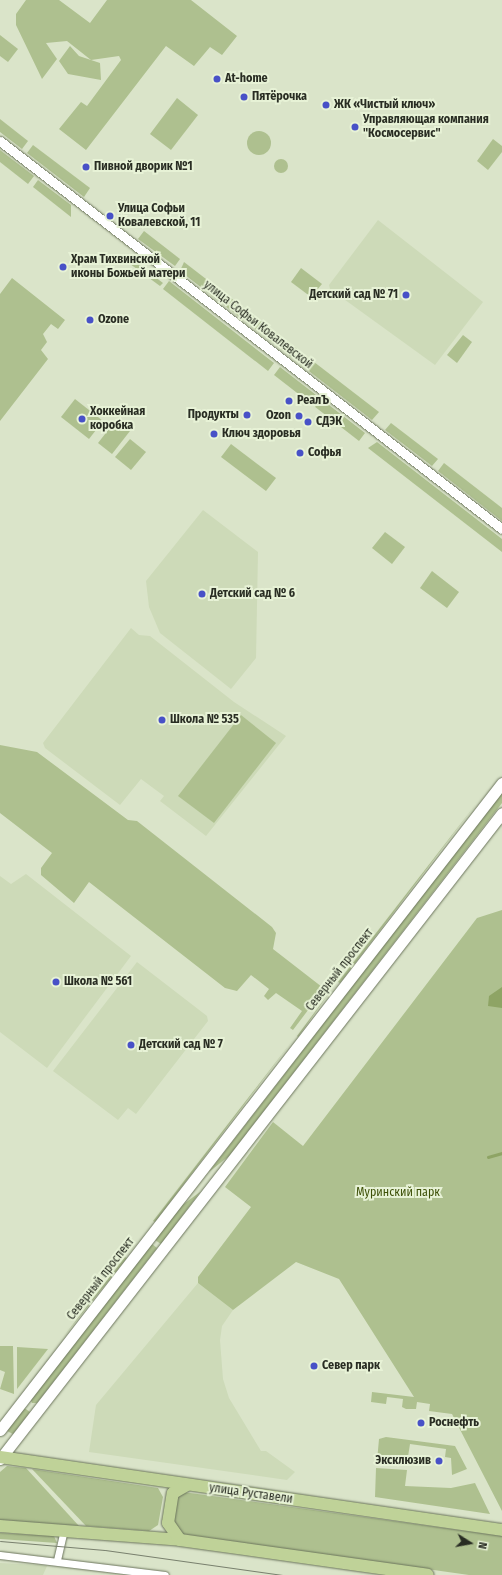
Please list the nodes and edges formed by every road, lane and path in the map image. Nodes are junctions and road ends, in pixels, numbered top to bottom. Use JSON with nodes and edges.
{"nodes":[{"id":1,"x":0,"y":141,"type":"edge"},
{"id":2,"x":502,"y":529,"type":"edge"},
{"id":3,"x":502,"y":783,"type":"edge"},
{"id":4,"x":502,"y":813,"type":"edge"},
{"id":5,"x":199,"y":1173,"type":"junction"},
{"id":6,"x":214,"y":1184,"type":"junction"},
{"id":7,"x":22,"y":1401,"type":"junction"},
{"id":8,"x":37,"y":1412,"type":"junction"},
{"id":9,"x":0,"y":1430,"type":"edge"},
{"id":10,"x":1,"y":1458,"type":"edge"},
{"id":11,"x":154,"y":1480,"type":"junction"},
{"id":12,"x":187,"y":1485,"type":"junction"},
{"id":13,"x":0,"y":1526,"type":"edge"},
{"id":14,"x":64,"y":1530,"type":"junction"},
{"id":15,"x":502,"y":1530,"type":"edge"},
{"id":16,"x":149,"y":1537,"type":"junction"},
{"id":17,"x":180,"y":1540,"type":"junction"},
{"id":18,"x":0,"y":1555,"type":"edge"},
{"id":19,"x":57,"y":1560,"type":"junction"},
{"id":20,"x":165,"y":1575,"type":"edge"},
{"id":21,"x":428,"y":1575,"type":"edge"}],
"edges":[{"from":1,"to":2,"type":"street","name":"улица Софьи Ковалевской"},
{"from":3,"to":5,"type":"main road","name":"Северный проспект"},
{"from":4,"to":6,"type":"main road"},
{"from":5,"to":6,"type":"main road"},
{"from":5,"to":7,"type":"main road","name":"Северный проспект"},
{"from":6,"to":8,"type":"main road"},
{"from":7,"to":8,"type":"main road"},
{"from":7,"to":9,"type":"main road","name":"Северный проспект"},
{"from":8,"to":10,"type":"main road"},
{"from":10,"to":11,"type":"main road","name":"улица Руставели"},
{"from":11,"to":12,"type":"main road","name":"улица Руставели"},
{"from":11,"to":16,"type":"main road"},
{"from":12,"to":15,"type":"main road","name":"улица Руставели"},
{"from":12,"to":17,"type":"main road"},
{"from":13,"to":14,"type":"main road"},
{"from":14,"to":16,"type":"main road"},
{"from":14,"to":19,"type":"street"},
{"from":16,"to":17,"type":"main road"},
{"from":17,"to":21,"type":"main road"},
{"from":18,"to":19,"type":"street"},
{"from":19,"to":20,"type":"street"}]}
